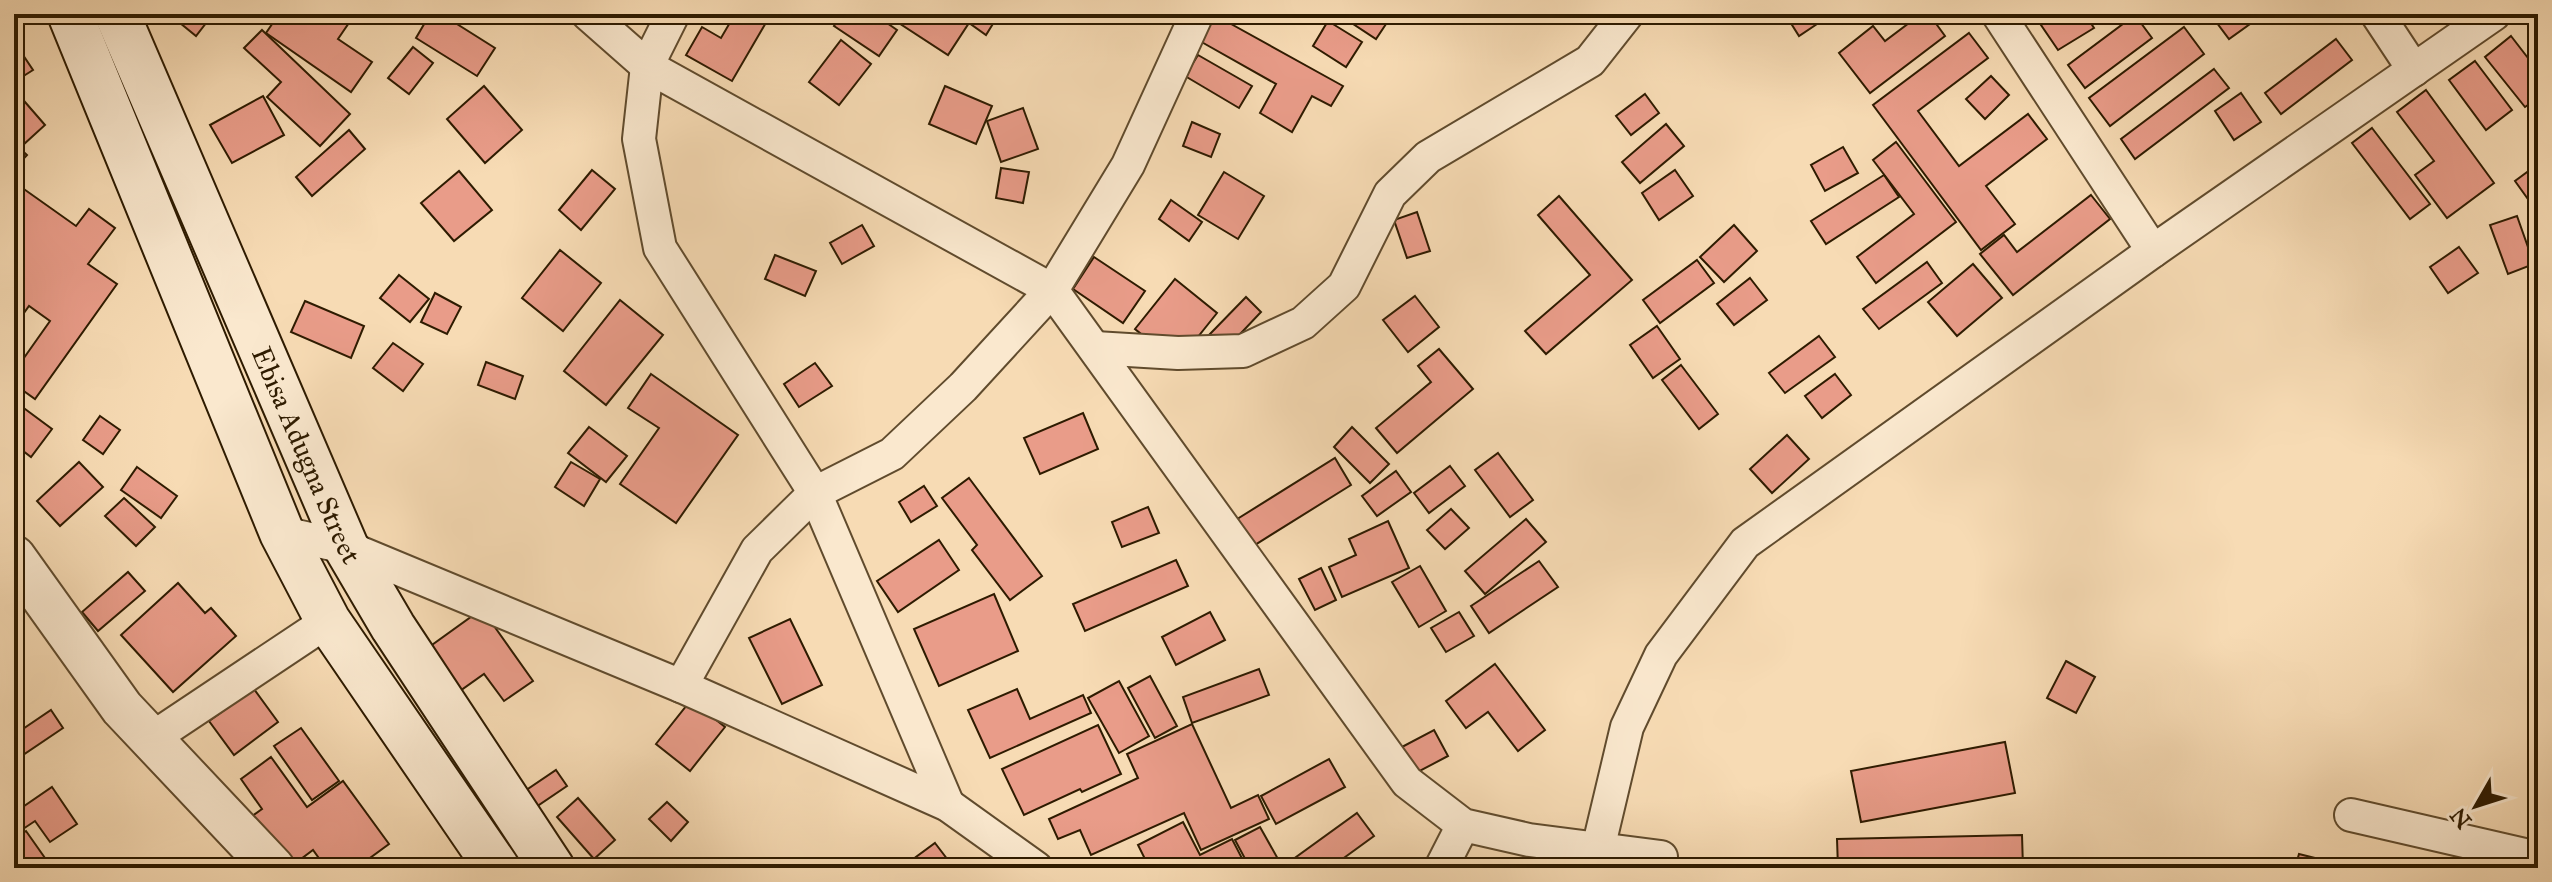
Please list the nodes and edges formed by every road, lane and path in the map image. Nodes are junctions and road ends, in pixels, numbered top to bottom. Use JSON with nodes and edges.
{"nodes":[{"id":1,"x":70,"y":14,"type":"edge"},
{"id":2,"x":117,"y":14,"type":"edge"},
{"id":3,"x":588,"y":14,"type":"edge"},
{"id":4,"x":673,"y":14,"type":"edge"},
{"id":5,"x":1197,"y":14,"type":"edge"},
{"id":6,"x":1627,"y":14,"type":"edge"},
{"id":7,"x":1998,"y":14,"type":"edge"},
{"id":8,"x":2377,"y":14,"type":"edge"},
{"id":9,"x":2494,"y":14,"type":"edge"},
{"id":10,"x":647,"y":66,"type":"junction"},
{"id":11,"x":2414,"y":70,"type":"junction"},
{"id":12,"x":2153,"y":251,"type":"junction"},
{"id":13,"x":1052,"y":290,"type":"junction"},
{"id":14,"x":1095,"y":348,"type":"junction"},
{"id":15,"x":815,"y":493,"type":"junction"},
{"id":16,"x":282,"y":533,"type":"junction"},
{"id":17,"x":346,"y":547,"type":"junction"},
{"id":18,"x":14,"y":557,"type":"edge"},
{"id":19,"x":328,"y":621,"type":"junction"},
{"id":20,"x":681,"y":686,"type":"junction"},
{"id":21,"x":151,"y":739,"type":"junction"},
{"id":22,"x":948,"y":805,"type":"junction"},
{"id":23,"x":2351,"y":815,"type":"dead end"},
{"id":24,"x":1463,"y":825,"type":"junction"},
{"id":25,"x":1598,"y":849,"type":"junction"},
{"id":26,"x":1661,"y":857,"type":"dead end"},
{"id":27,"x":2538,"y":858,"type":"edge"},
{"id":28,"x":273,"y":868,"type":"edge"},
{"id":29,"x":497,"y":868,"type":"edge"},
{"id":30,"x":552,"y":868,"type":"edge"},
{"id":31,"x":1036,"y":868,"type":"edge"},
{"id":32,"x":1441,"y":868,"type":"edge"}],
"edges":[{"from":1,"to":16,"type":"main road","name":"Ebisa Adugna Street"},
{"from":2,"to":17,"type":"main road","name":"Ebisa Adugna Street"},
{"from":3,"to":10,"type":"street"},
{"from":4,"to":10,"type":"street"},
{"from":5,"to":13,"type":"street"},
{"from":6,"to":14,"type":"street"},
{"from":7,"to":12,"type":"street"},
{"from":8,"to":11,"type":"street"},
{"from":9,"to":11,"type":"street"},
{"from":10,"to":13,"type":"street"},
{"from":10,"to":15,"type":"street"},
{"from":11,"to":12,"type":"street"},
{"from":12,"to":25,"type":"street"},
{"from":13,"to":14,"type":"street"},
{"from":13,"to":15,"type":"street"},
{"from":14,"to":24,"type":"street"},
{"from":15,"to":20,"type":"street"},
{"from":15,"to":22,"type":"street"},
{"from":16,"to":17,"type":"street"},
{"from":16,"to":19,"type":"main road","name":"Ebisa Adugna Street"},
{"from":17,"to":20,"type":"street"},
{"from":17,"to":30,"type":"main road","name":"Ebisa Adugna Street"},
{"from":18,"to":21,"type":"street"},
{"from":19,"to":21,"type":"street"},
{"from":19,"to":29,"type":"main road","name":"Ebisa Adugna Street"},
{"from":20,"to":22,"type":"street"},
{"from":21,"to":28,"type":"street"},
{"from":22,"to":31,"type":"street"},
{"from":23,"to":27,"type":"street"},
{"from":24,"to":25,"type":"street"},
{"from":24,"to":32,"type":"street"},
{"from":25,"to":26,"type":"street"}]}
